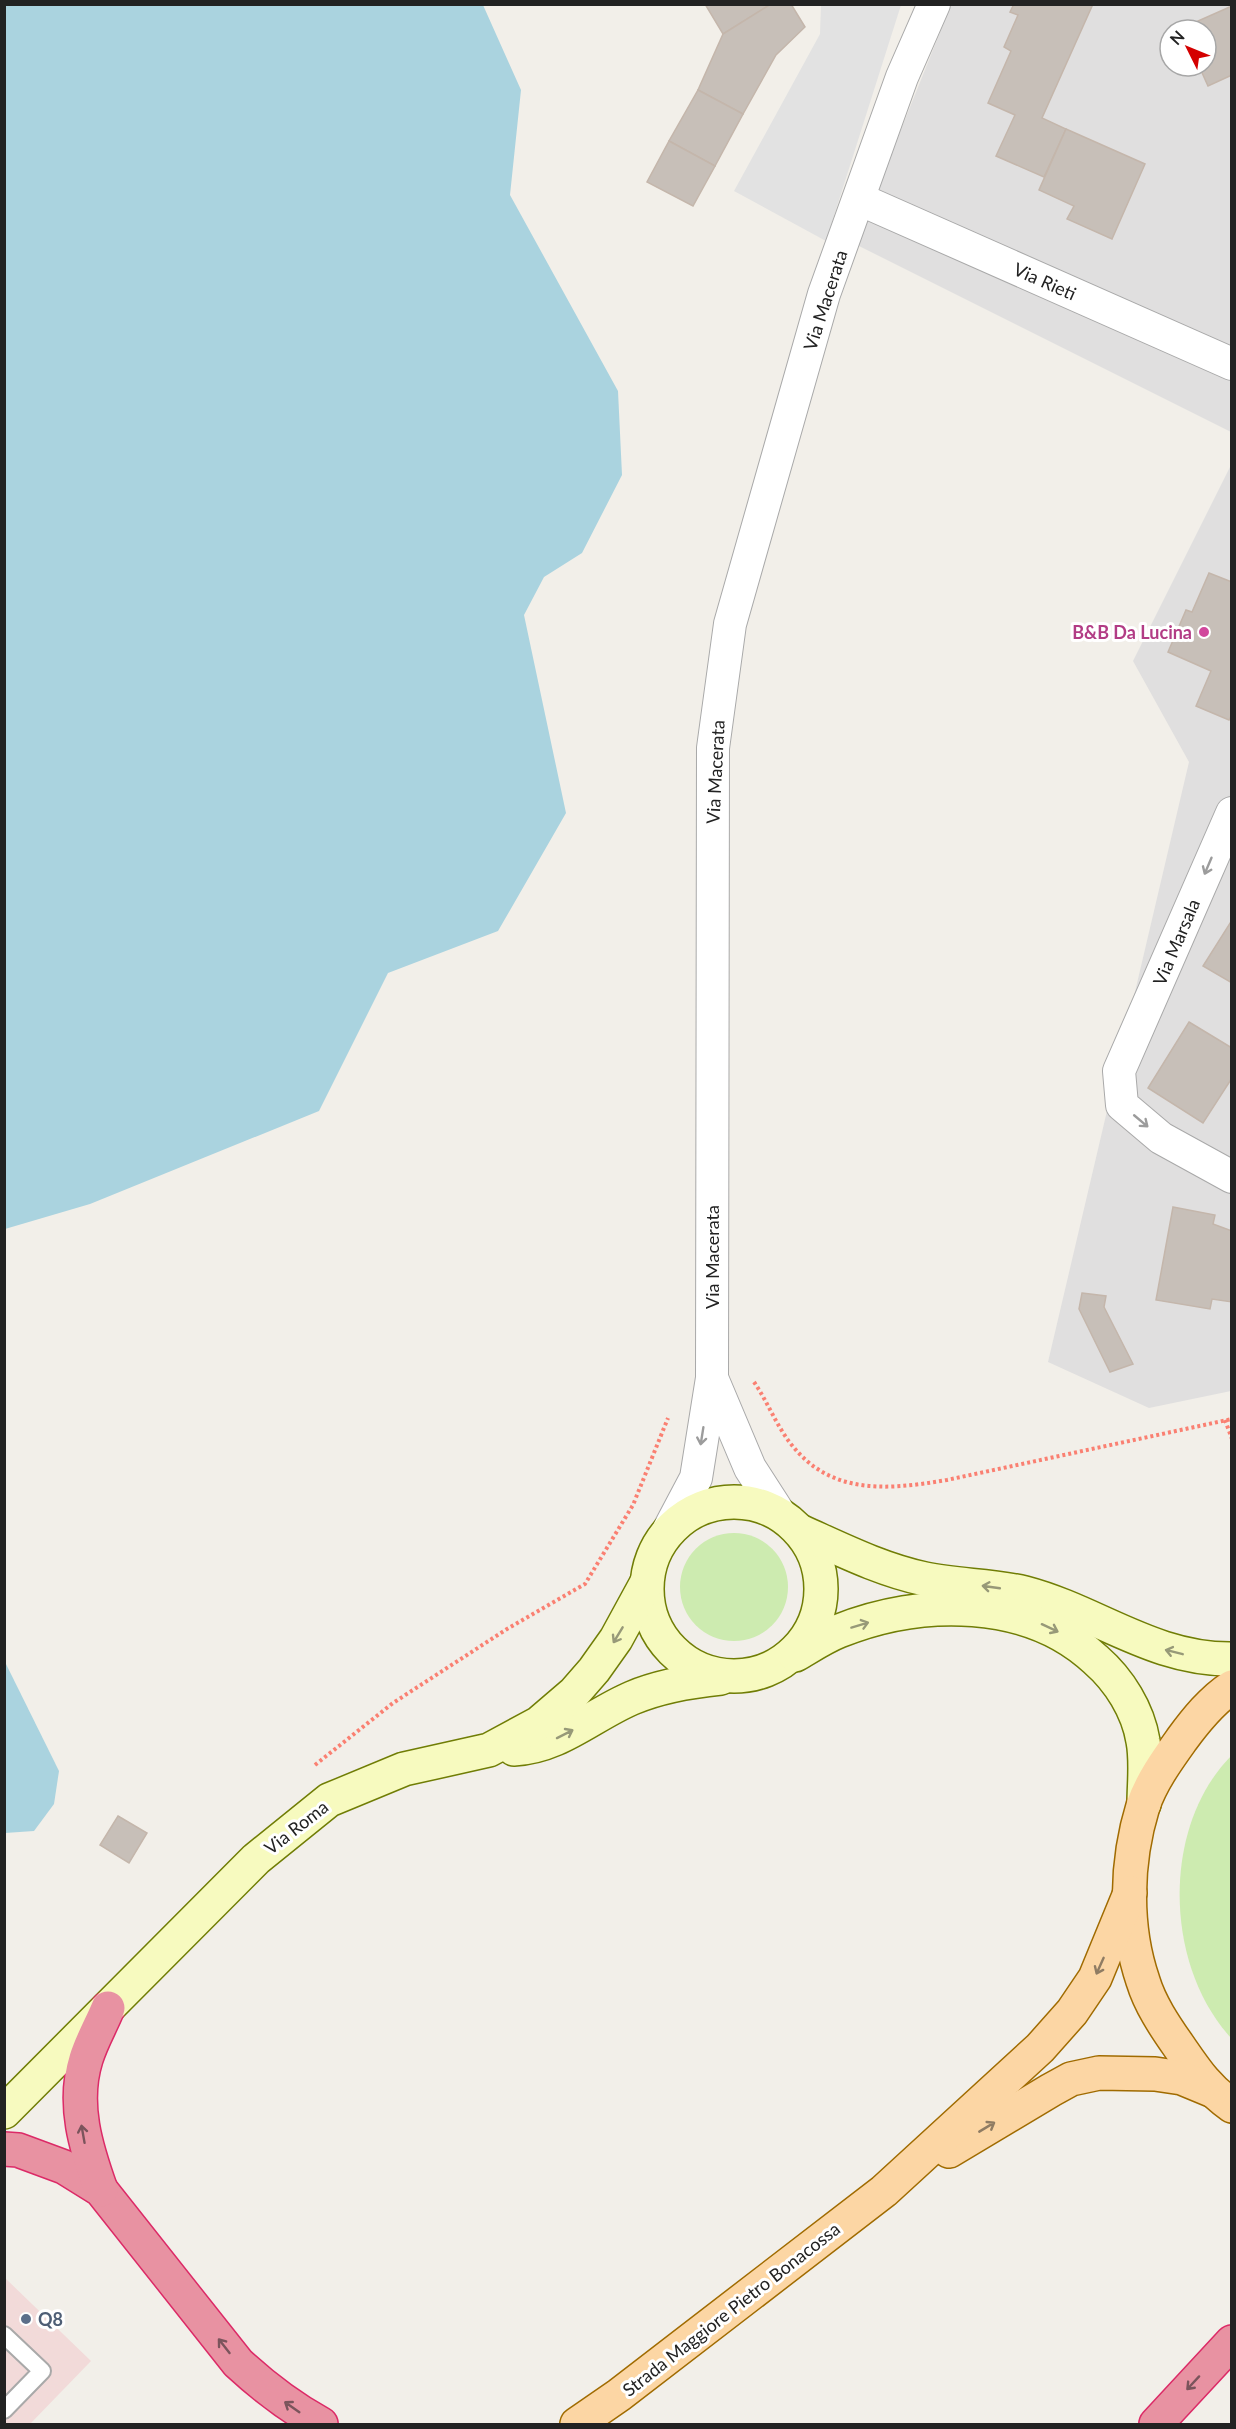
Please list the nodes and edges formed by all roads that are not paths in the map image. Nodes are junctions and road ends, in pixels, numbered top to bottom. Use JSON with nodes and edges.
{"nodes":[{"id":1,"x":934,"y":4,"type":"edge"},
{"id":2,"x":859,"y":199,"type":"junction"},
{"id":3,"x":1232,"y":364,"type":"edge"},
{"id":4,"x":1232,"y":813,"type":"edge"},
{"id":5,"x":1232,"y":1177,"type":"edge"},
{"id":6,"x":712,"y":1378,"type":"junction"},
{"id":7,"x":791,"y":1523,"type":"junction"},
{"id":8,"x":669,"y":1530,"type":"junction"},
{"id":9,"x":646,"y":1584,"type":"junction"},
{"id":10,"x":788,"y":1659,"type":"junction"},
{"id":11,"x":1232,"y":1659,"type":"edge"},
{"id":12,"x":738,"y":1676,"type":"junction"},
{"id":13,"x":1232,"y":1687,"type":"edge"},
{"id":14,"x":489,"y":1750,"type":"junction"},
{"id":15,"x":1144,"y":1804,"type":"junction"},
{"id":16,"x":1130,"y":1893,"type":"junction"},
{"id":17,"x":108,"y":2008,"type":"junction"},
{"id":18,"x":1221,"y":2098,"type":"edge"},
{"id":19,"x":4,"y":2112,"type":"edge"},
{"id":20,"x":4,"y":2149,"type":"edge"},
{"id":21,"x":101,"y":2190,"type":"junction"},
{"id":22,"x":884,"y":2191,"type":"junction"},
{"id":23,"x":4,"y":2335,"type":"edge"},
{"id":24,"x":1232,"y":2342,"type":"edge"},
{"id":25,"x":4,"y":2410,"type":"edge"},
{"id":26,"x":321,"y":2424,"type":"edge"},
{"id":27,"x":577,"y":2424,"type":"edge"},
{"id":28,"x":1156,"y":2424,"type":"edge"}],
"edges":[{"from":1,"to":2,"type":"street","name":"Via Macerata"},
{"from":2,"to":3,"type":"street","name":"Via Rieti"},
{"from":2,"to":6,"type":"street","name":"Via Macerata"},
{"from":4,"to":5,"type":"street","name":"Via Marsala","one_way":true},
{"from":6,"to":7,"type":"street"},
{"from":6,"to":8,"type":"street","name":"Via Macerata","one_way":true},
{"from":7,"to":8,"type":"main road"},
{"from":7,"to":10,"type":"main road"},
{"from":11,"to":7,"type":"main road","one_way":true},
{"from":8,"to":9,"type":"main road"},
{"from":9,"to":12,"type":"main road"},
{"from":9,"to":14,"type":"main road","name":"Via Roma","one_way":true},
{"from":10,"to":12,"type":"main road"},
{"from":10,"to":15,"type":"main road","one_way":true},
{"from":14,"to":12,"type":"main road","one_way":true},
{"from":13,"to":15,"type":"main road"},
{"from":14,"to":17,"type":"main road","name":"Via Roma"},
{"from":15,"to":16,"type":"main road"},
{"from":16,"to":18,"type":"main road"},
{"from":16,"to":22,"type":"main road","name":"Strada Maggiore Pietro Bonacossa","one_way":true},
{"from":17,"to":19,"type":"main road","name":"Via Roma"},
{"from":21,"to":17,"type":"highway","one_way":true},
{"from":22,"to":18,"type":"main road","name":"Strada Maggiore Pietro Bonacossa","one_way":true},
{"from":20,"to":21,"type":"highway"},
{"from":26,"to":21,"type":"highway","one_way":true},
{"from":22,"to":27,"type":"main road","name":"Strada Maggiore Pietro Bonacossa"},
{"from":23,"to":25,"type":"lane"},
{"from":24,"to":28,"type":"highway","one_way":true}]}
